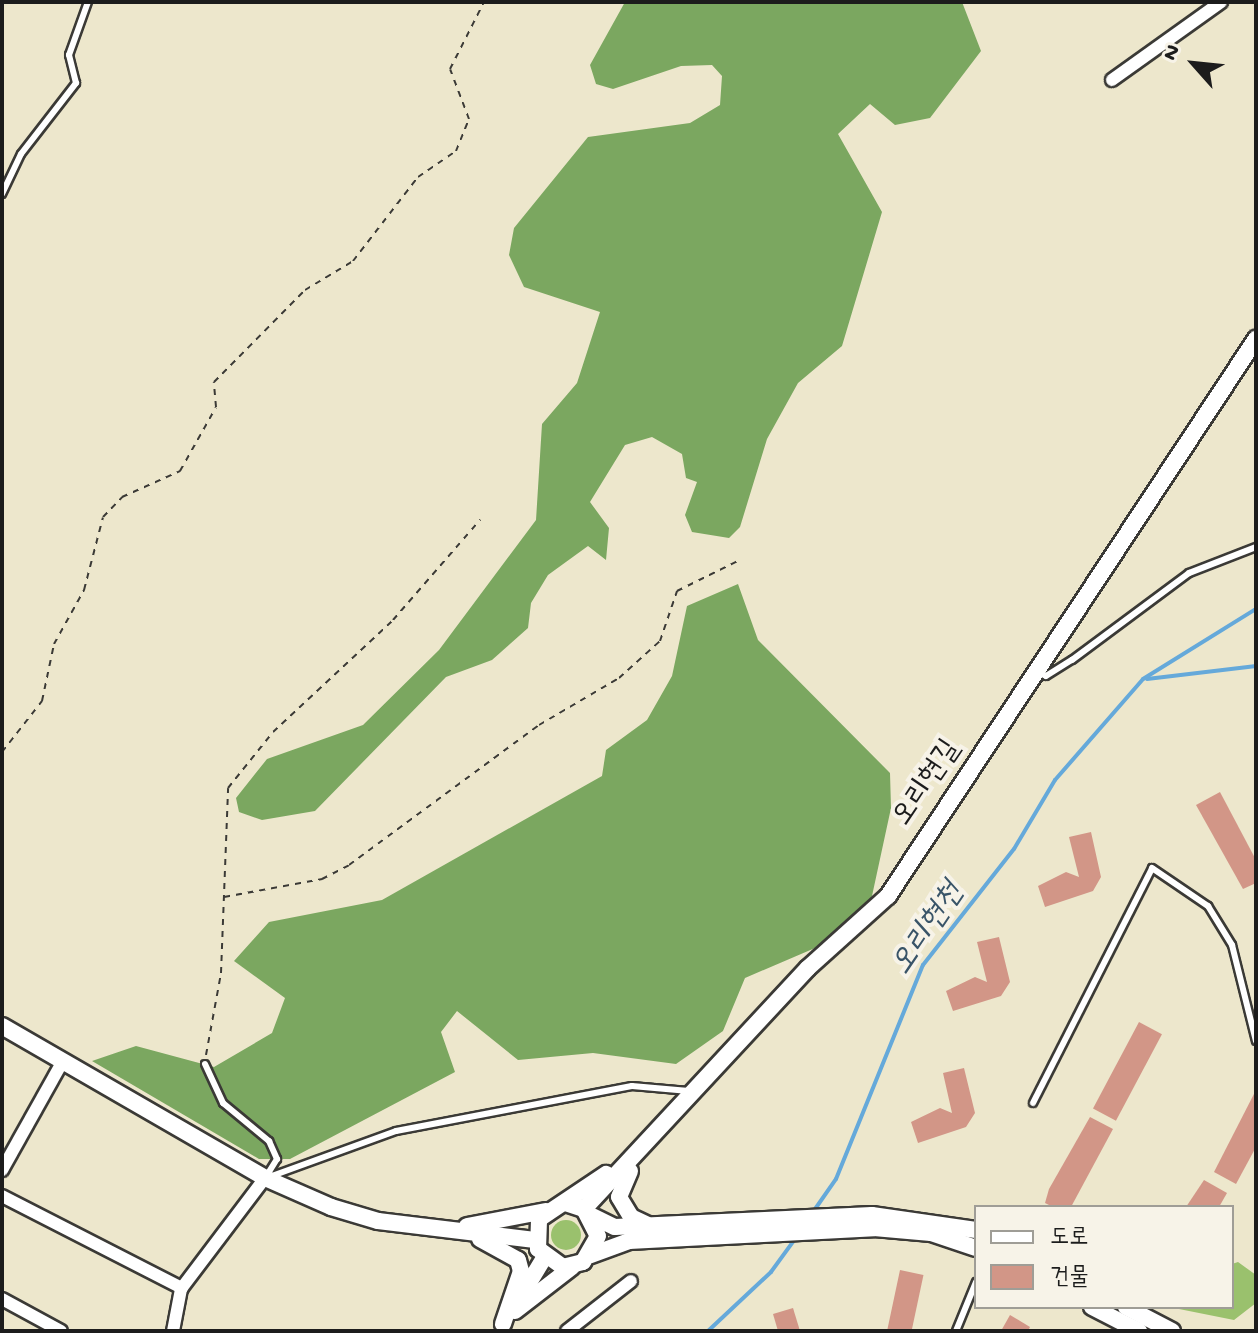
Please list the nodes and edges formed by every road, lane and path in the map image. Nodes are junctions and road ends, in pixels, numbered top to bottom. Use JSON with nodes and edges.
{"nodes":[{"id":1,"x":88,"y":2,"type":"edge"},
{"id":2,"x":484,"y":2,"type":"edge"},
{"id":3,"x":1221,"y":2,"type":"edge"},
{"id":4,"x":1112,"y":80,"type":"dead end"},
{"id":5,"x":2,"y":194,"type":"edge"},
{"id":6,"x":1256,"y":339,"type":"edge"},
{"id":7,"x":480,"y":520,"type":"dead end"},
{"id":8,"x":1256,"y":547,"type":"edge"},
{"id":9,"x":738,"y":561,"type":"dead end"},
{"id":10,"x":1037,"y":671,"type":"junction"},
{"id":11,"x":2,"y":752,"type":"edge"},
{"id":12,"x":223,"y":898,"type":"junction"},
{"id":13,"x":2,"y":1026,"type":"edge"},
{"id":14,"x":1256,"y":1041,"type":"edge"},
{"id":15,"x":63,"y":1061,"type":"junction"},
{"id":16,"x":205,"y":1064,"type":"joint"},
{"id":17,"x":696,"y":1093,"type":"junction"},
{"id":18,"x":1033,"y":1103,"type":"dead end"},
{"id":19,"x":650,"y":1144,"type":"junction"},
{"id":20,"x":2,"y":1170,"type":"edge"},
{"id":21,"x":265,"y":1178,"type":"junction"},
{"id":22,"x":2,"y":1196,"type":"edge"},
{"id":23,"x":565,"y":1203,"type":"junction"},
{"id":24,"x":546,"y":1211,"type":"junction"},
{"id":25,"x":588,"y":1212,"type":"junction"},
{"id":26,"x":873,"y":1222,"type":"junction"},
{"id":27,"x":655,"y":1225,"type":"junction"},
{"id":28,"x":457,"y":1228,"type":"junction"},
{"id":29,"x":710,"y":1230,"type":"junction"},
{"id":30,"x":974,"y":1230,"type":"edge"},
{"id":31,"x":535,"y":1240,"type":"junction"},
{"id":32,"x":974,"y":1247,"type":"edge"},
{"id":33,"x":591,"y":1255,"type":"junction"},
{"id":34,"x":544,"y":1258,"type":"junction"},
{"id":35,"x":573,"y":1266,"type":"junction"},
{"id":36,"x":631,"y":1281,"type":"dead end"},
{"id":37,"x":974,"y":1287,"type":"edge"},
{"id":38,"x":182,"y":1288,"type":"junction"},
{"id":39,"x":2,"y":1299,"type":"edge"},
{"id":40,"x":1096,"y":1309,"type":"edge"},
{"id":41,"x":1130,"y":1309,"type":"edge"},
{"id":42,"x":501,"y":1327,"type":"edge"},
{"id":43,"x":58,"y":1330,"type":"edge"},
{"id":44,"x":173,"y":1331,"type":"edge"},
{"id":45,"x":567,"y":1331,"type":"edge"},
{"id":46,"x":956,"y":1331,"type":"edge"},
{"id":47,"x":1139,"y":1331,"type":"edge"},
{"id":48,"x":1172,"y":1331,"type":"edge"}],
"edges":[{"from":1,"to":5,"type":"lane"},
{"from":2,"to":11,"type":"path"},
{"from":3,"to":4,"type":"street"},
{"from":6,"to":10,"type":"street","name":"오리현길"},
{"from":7,"to":12,"type":"path"},
{"from":8,"to":10,"type":"lane"},
{"from":9,"to":12,"type":"path"},
{"from":10,"to":17,"type":"street","name":"오리현길"},
{"from":12,"to":16,"type":"path"},
{"from":13,"to":15,"type":"street"},
{"from":14,"to":18,"type":"lane"},
{"from":15,"to":20,"type":"street"},
{"from":15,"to":21,"type":"street"},
{"from":16,"to":21,"type":"lane"},
{"from":17,"to":19,"type":"street","name":"오리현길"},
{"from":17,"to":21,"type":"lane"},
{"from":19,"to":23,"type":"street"},
{"from":19,"to":25,"type":"street","name":"오리현길"},
{"from":19,"to":27,"type":"street"},
{"from":21,"to":28,"type":"street"},
{"from":21,"to":38,"type":"street"},
{"from":22,"to":38,"type":"street"},
{"from":23,"to":24,"type":"street"},
{"from":23,"to":25,"type":"street"},
{"from":24,"to":28,"type":"street"},
{"from":24,"to":31,"type":"street"},
{"from":25,"to":27,"type":"street"},
{"from":25,"to":33,"type":"street"},
{"from":26,"to":29,"type":"street"},
{"from":26,"to":30,"type":"street"},
{"from":26,"to":32,"type":"street"},
{"from":27,"to":29,"type":"street"},
{"from":28,"to":31,"type":"street"},
{"from":28,"to":42,"type":"street"},
{"from":29,"to":33,"type":"street"},
{"from":31,"to":34,"type":"street"},
{"from":33,"to":35,"type":"street"},
{"from":34,"to":35,"type":"street"},
{"from":34,"to":42,"type":"street"},
{"from":35,"to":42,"type":"street"},
{"from":36,"to":45,"type":"street"},
{"from":37,"to":46,"type":"lane"},
{"from":38,"to":44,"type":"street"},
{"from":39,"to":43,"type":"street"},
{"from":40,"to":47,"type":"street"},
{"from":41,"to":48,"type":"street"}]}
